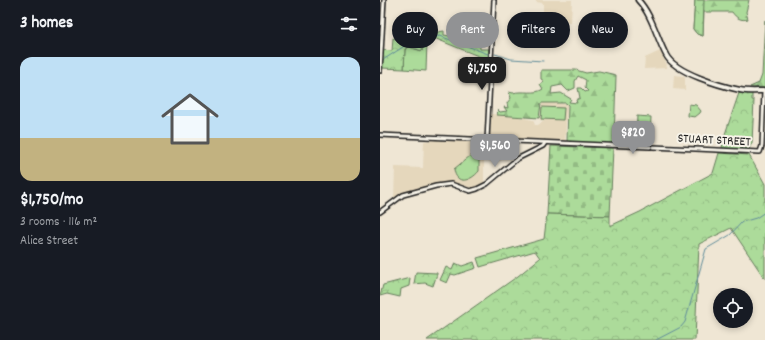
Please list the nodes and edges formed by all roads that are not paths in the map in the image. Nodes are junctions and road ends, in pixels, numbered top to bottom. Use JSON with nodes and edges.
{"nodes":[{"id":1,"x":384,"y":0,"type":"edge"},
{"id":2,"x":494,"y":0,"type":"edge"},
{"id":3,"x":638,"y":0,"type":"edge"},
{"id":4,"x":380,"y":71,"type":"edge"},
{"id":5,"x":765,"y":91,"type":"edge"},
{"id":6,"x":380,"y":135,"type":"edge"},
{"id":7,"x":487,"y":140,"type":"junction"},
{"id":8,"x":544,"y":143,"type":"junction"},
{"id":9,"x":380,"y":212,"type":"edge"}],
"edges":[{"from":1,"to":4,"type":"street"},
{"from":2,"to":7,"type":"street"},
{"from":3,"to":5,"type":"main road"},
{"from":5,"to":8,"type":"street","name":"STUART STREET"},
{"from":6,"to":7,"type":"street","name":"STUART STREET"},
{"from":7,"to":8,"type":"street","name":"STUART STREET"},
{"from":8,"to":9,"type":"street"}]}
